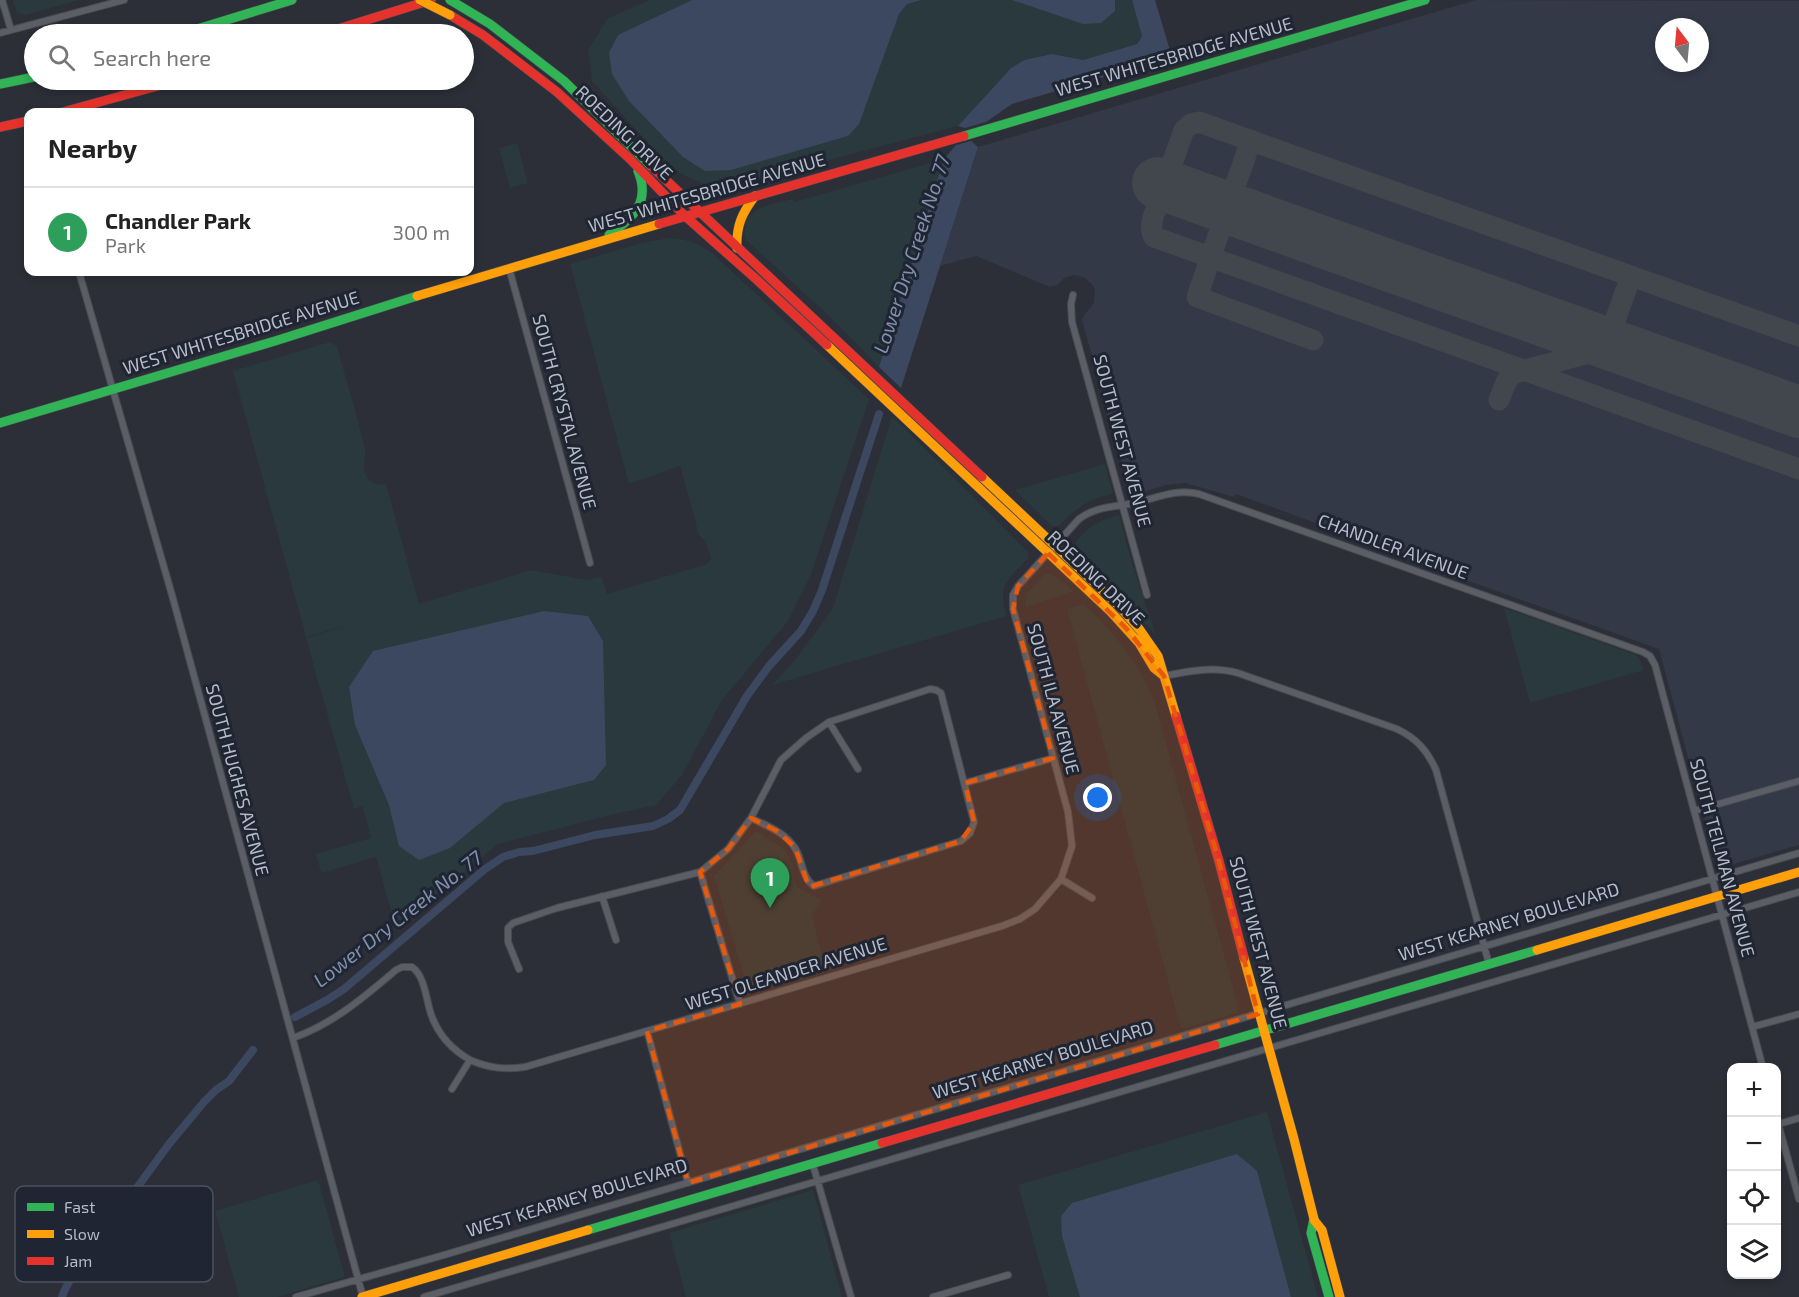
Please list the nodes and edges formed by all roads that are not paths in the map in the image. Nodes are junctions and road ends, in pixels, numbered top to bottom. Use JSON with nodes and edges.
{"nodes":[{"id":1,"x":2,"y":0,"type":"edge"},
{"id":2,"x":124,"y":0,"type":"edge"},
{"id":3,"x":292,"y":0,"type":"edge"},
{"id":4,"x":420,"y":0,"type":"edge"},
{"id":5,"x":431,"y":0,"type":"edge"},
{"id":6,"x":1425,"y":0,"type":"edge"},
{"id":7,"x":453,"y":2,"type":"edge"},
{"id":8,"x":34,"y":24,"type":"edge"},
{"id":9,"x":214,"y":24,"type":"edge"},
{"id":10,"x":354,"y":24,"type":"edge"},
{"id":11,"x":465,"y":24,"type":"edge"},
{"id":12,"x":24,"y":27,"type":"edge"},
{"id":13,"x":11,"y":30,"type":"junction"},
{"id":14,"x":474,"y":30,"type":"edge"},
{"id":15,"x":0,"y":33,"type":"edge"},
{"id":16,"x":24,"y":79,"type":"edge"},
{"id":17,"x":0,"y":84,"type":"edge"},
{"id":18,"x":143,"y":90,"type":"edge"},
{"id":19,"x":78,"y":108,"type":"edge"},
{"id":20,"x":24,"y":122,"type":"edge"},
{"id":21,"x":0,"y":127,"type":"edge"},
{"id":22,"x":630,"y":159,"type":"junction"},
{"id":23,"x":755,"y":196,"type":"junction"},
{"id":24,"x":698,"y":212,"type":"junction"},
{"id":25,"x":686,"y":216,"type":"junction"},
{"id":26,"x":600,"y":241,"type":"junction"},
{"id":27,"x":736,"y":248,"type":"junction"},
{"id":28,"x":508,"y":268,"type":"junction"},
{"id":29,"x":80,"y":276,"type":"edge"},
{"id":30,"x":1073,"y":295,"type":"dead end"},
{"id":31,"x":114,"y":389,"type":"junction"},
{"id":32,"x":0,"y":423,"type":"edge"},
{"id":33,"x":1122,"y":505,"type":"junction"},
{"id":34,"x":1052,"y":549,"type":"junction"},
{"id":35,"x":590,"y":563,"type":"dead end"},
{"id":36,"x":1147,"y":595,"type":"dead end"},
{"id":37,"x":1013,"y":596,"type":"joint"},
{"id":38,"x":1650,"y":656,"type":"joint"},
{"id":39,"x":1164,"y":676,"type":"junction"},
{"id":40,"x":829,"y":722,"type":"junction"},
{"id":41,"x":1053,"y":758,"type":"junction"},
{"id":42,"x":858,"y":769,"type":"dead end"},
{"id":43,"x":1799,"y":781,"type":"edge"},
{"id":44,"x":965,"y":783,"type":"junction"},
{"id":45,"x":1694,"y":812,"type":"junction"},
{"id":46,"x":751,"y":818,"type":"junction"},
{"id":47,"x":1799,"y":854,"type":"edge"},
{"id":48,"x":700,"y":872,"type":"junction"},
{"id":49,"x":1799,"y":872,"type":"edge"},
{"id":50,"x":1061,"y":879,"type":"junction"},
{"id":51,"x":1712,"y":879,"type":"junction"},
{"id":52,"x":1799,"y":892,"type":"edge"},
{"id":53,"x":602,"y":896,"type":"junction"},
{"id":54,"x":1717,"y":897,"type":"junction"},
{"id":55,"x":1092,"y":898,"type":"dead end"},
{"id":56,"x":1722,"y":915,"type":"junction"},
{"id":57,"x":616,"y":940,"type":"dead end"},
{"id":58,"x":1484,"y":947,"type":"junction"},
{"id":59,"x":1489,"y":964,"type":"junction"},
{"id":60,"x":519,"y":969,"type":"dead end"},
{"id":61,"x":740,"y":1004,"type":"junction"},
{"id":62,"x":1258,"y":1014,"type":"junction"},
{"id":63,"x":1799,"y":1014,"type":"edge"},
{"id":64,"x":1752,"y":1027,"type":"junction"},
{"id":65,"x":647,"y":1031,"type":"junction"},
{"id":66,"x":1263,"y":1031,"type":"junction"},
{"id":67,"x":292,"y":1038,"type":"junction"},
{"id":68,"x":1269,"y":1049,"type":"junction"},
{"id":69,"x":470,"y":1060,"type":"junction"},
{"id":70,"x":1762,"y":1063,"type":"edge"},
{"id":71,"x":452,"y":1089,"type":"dead end"},
{"id":72,"x":1799,"y":1118,"type":"edge"},
{"id":73,"x":1781,"y":1123,"type":"edge"},
{"id":74,"x":1781,"y":1132,"type":"edge"},
{"id":75,"x":813,"y":1165,"type":"junction"},
{"id":76,"x":818,"y":1182,"type":"junction"},
{"id":77,"x":688,"y":1183,"type":"junction"},
{"id":78,"x":1799,"y":1199,"type":"edge"},
{"id":79,"x":1314,"y":1220,"type":"junction"},
{"id":80,"x":1008,"y":1275,"type":"dead end"},
{"id":81,"x":358,"y":1279,"type":"junction"},
{"id":82,"x":296,"y":1297,"type":"edge"},
{"id":83,"x":363,"y":1297,"type":"edge"},
{"id":84,"x":424,"y":1297,"type":"edge"},
{"id":85,"x":851,"y":1297,"type":"edge"},
{"id":86,"x":933,"y":1297,"type":"edge"},
{"id":87,"x":1329,"y":1297,"type":"edge"},
{"id":88,"x":1340,"y":1297,"type":"edge"}],
"edges":[{"from":1,"to":13,"type":"street"},
{"from":2,"to":8,"type":"street"},
{"from":3,"to":9,"type":"main road"},
{"from":4,"to":11,"type":"main road","name":"ROEDING DRIVE","bridge":true},
{"from":5,"to":10,"type":"main road"},
{"from":6,"to":23,"type":"main road","name":"WEST WHITESBRIDGE AVENUE"},
{"from":7,"to":24,"type":"main road","name":"ROEDING DRIVE"},
{"from":12,"to":13,"type":"street"},
{"from":13,"to":15,"type":"street"},
{"from":14,"to":22,"type":"main road","name":"ROEDING DRIVE","bridge":true},
{"from":16,"to":17,"type":"main road"},
{"from":18,"to":19,"type":"main road"},
{"from":20,"to":21,"type":"main road"},
{"from":22,"to":25,"type":"main road","name":"ROEDING DRIVE"},
{"from":22,"to":26,"type":"main road"},
{"from":23,"to":24,"type":"main road","name":"WEST WHITESBRIDGE AVENUE"},
{"from":23,"to":27,"type":"main road"},
{"from":24,"to":25,"type":"main road","name":"WEST WHITESBRIDGE AVENUE"},
{"from":24,"to":27,"type":"main road","name":"ROEDING DRIVE"},
{"from":25,"to":26,"type":"main road","name":"WEST WHITESBRIDGE AVENUE"},
{"from":25,"to":34,"type":"main road","name":"ROEDING DRIVE"},
{"from":26,"to":28,"type":"main road","name":"WEST WHITESBRIDGE AVENUE"},
{"from":27,"to":34,"type":"main road","name":"ROEDING DRIVE"},
{"from":28,"to":31,"type":"main road","name":"WEST WHITESBRIDGE AVENUE"},
{"from":28,"to":35,"type":"street","name":"SOUTH CRYSTAL AVENUE"},
{"from":29,"to":31,"type":"street","name":"SOUTH HUGHES AVENUE"},
{"from":30,"to":33,"type":"street","name":"SOUTH WEST AVENUE"},
{"from":31,"to":32,"type":"main road","name":"WEST WHITESBRIDGE AVENUE"},
{"from":31,"to":67,"type":"street","name":"SOUTH HUGHES AVENUE"},
{"from":33,"to":34,"type":"street","name":"CHANDLER AVENUE"},
{"from":33,"to":36,"type":"street","name":"SOUTH WEST AVENUE"},
{"from":33,"to":38,"type":"street","name":"CHANDLER AVENUE"},
{"from":34,"to":37,"type":"street","name":"CHANDLER AVENUE"},
{"from":34,"to":39,"type":"main road","name":"ROEDING DRIVE"},
{"from":37,"to":41,"type":"street","name":"SOUTH ILA AVENUE"},
{"from":38,"to":45,"type":"street","name":"SOUTH TEILMAN AVENUE"},
{"from":39,"to":58,"type":"street"},
{"from":39,"to":62,"type":"main road","name":"SOUTH WEST AVENUE"},
{"from":40,"to":42,"type":"street"},
{"from":40,"to":44,"type":"street"},
{"from":40,"to":46,"type":"street"},
{"from":41,"to":44,"type":"street"},
{"from":41,"to":50,"type":"street","name":"SOUTH ILA AVENUE"},
{"from":43,"to":45,"type":"street"},
{"from":44,"to":46,"type":"street"},
{"from":45,"to":51,"type":"street","name":"SOUTH TEILMAN AVENUE"},
{"from":46,"to":48,"type":"street"},
{"from":47,"to":51,"type":"street","name":"WEST KEARNEY BOULEVARD"},
{"from":48,"to":53,"type":"street"},
{"from":48,"to":61,"type":"street"},
{"from":49,"to":54,"type":"main road","name":"WEST KEARNEY BOULEVARD"},
{"from":50,"to":55,"type":"street"},
{"from":50,"to":61,"type":"street","name":"WEST OLEANDER AVENUE"},
{"from":51,"to":54,"type":"street","name":"SOUTH TEILMAN AVENUE"},
{"from":51,"to":58,"type":"street","name":"WEST KEARNEY BOULEVARD"},
{"from":52,"to":56,"type":"street"},
{"from":53,"to":57,"type":"street"},
{"from":53,"to":60,"type":"street"},
{"from":54,"to":56,"type":"street","name":"SOUTH TEILMAN AVENUE"},
{"from":54,"to":59,"type":"main road","name":"WEST KEARNEY BOULEVARD"},
{"from":56,"to":64,"type":"street","name":"SOUTH TEILMAN AVENUE"},
{"from":56,"to":68,"type":"street"},
{"from":58,"to":59,"type":"street"},
{"from":58,"to":62,"type":"street","name":"WEST KEARNEY BOULEVARD"},
{"from":59,"to":66,"type":"main road","name":"WEST KEARNEY BOULEVARD"},
{"from":61,"to":65,"type":"street","name":"WEST OLEANDER AVENUE"},
{"from":62,"to":66,"type":"main road","name":"SOUTH WEST AVENUE"},
{"from":62,"to":77,"type":"street","name":"WEST KEARNEY BOULEVARD"},
{"from":63,"to":64,"type":"street"},
{"from":64,"to":70,"type":"street","name":"SOUTH TEILMAN AVENUE"},
{"from":65,"to":69,"type":"street","name":"WEST OLEANDER AVENUE"},
{"from":65,"to":77,"type":"street"},
{"from":66,"to":68,"type":"main road","name":"SOUTH WEST AVENUE"},
{"from":66,"to":75,"type":"main road","name":"WEST KEARNEY BOULEVARD"},
{"from":67,"to":69,"type":"street"},
{"from":67,"to":81,"type":"street","name":"SOUTH HUGHES AVENUE"},
{"from":68,"to":76,"type":"street"},
{"from":68,"to":79,"type":"main road","name":"SOUTH WEST AVENUE"},
{"from":69,"to":71,"type":"street"},
{"from":72,"to":73,"type":"street"},
{"from":74,"to":78,"type":"street"},
{"from":75,"to":76,"type":"street"},
{"from":75,"to":83,"type":"main road","name":"WEST KEARNEY BOULEVARD"},
{"from":76,"to":84,"type":"street"},
{"from":76,"to":85,"type":"street"},
{"from":77,"to":81,"type":"street","name":"WEST KEARNEY BOULEVARD"},
{"from":79,"to":87,"type":"main road","name":"SOUTH WEST AVENUE"},
{"from":79,"to":88,"type":"main road","name":"SOUTH WEST AVENUE"},
{"from":80,"to":86,"type":"street"},
{"from":81,"to":82,"type":"street","name":"WEST KEARNEY BOULEVARD"},
{"from":81,"to":83,"type":"street","name":"SOUTH HUGHES AVENUE"}]}
